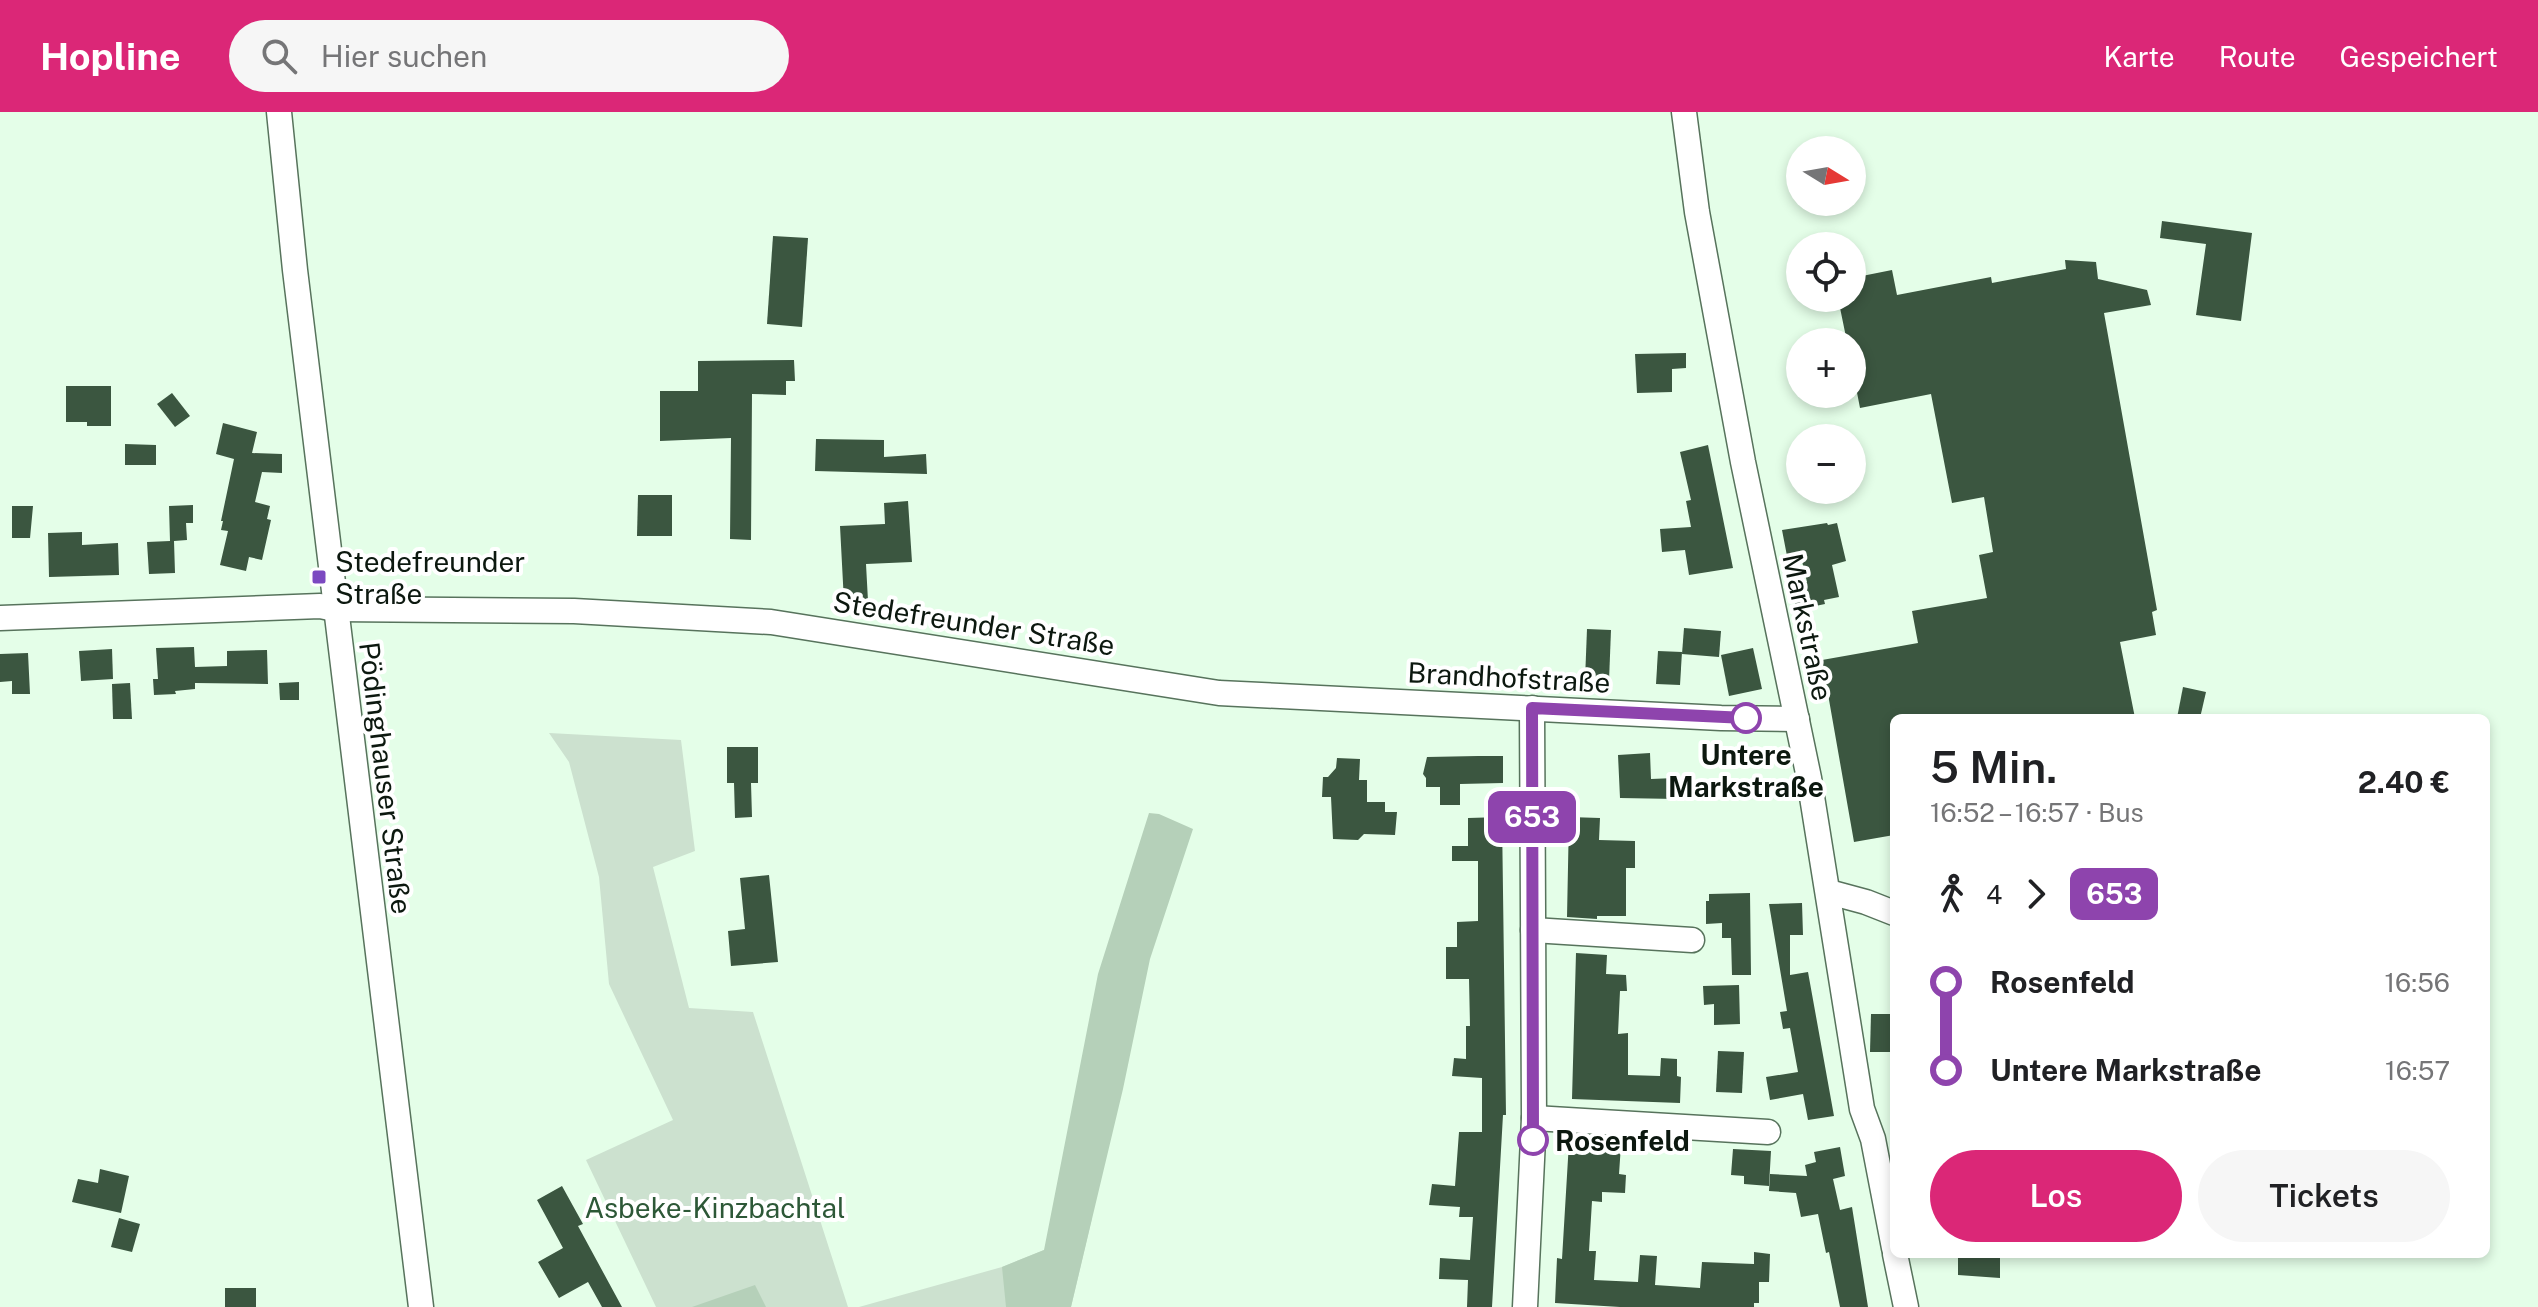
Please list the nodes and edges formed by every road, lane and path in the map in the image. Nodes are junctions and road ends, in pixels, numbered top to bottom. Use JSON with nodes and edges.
{"nodes":[{"id":1,"x":279,"y":112,"type":"edge"},
{"id":2,"x":1684,"y":112,"type":"edge"},
{"id":3,"x":335,"y":609,"type":"junction"},
{"id":4,"x":0,"y":618,"type":"edge"},
{"id":5,"x":1219,"y":693,"type":"joint"},
{"id":6,"x":1532,"y":708,"type":"junction"},
{"id":7,"x":1797,"y":719,"type":"junction"},
{"id":8,"x":1829,"y":892,"type":"junction"},
{"id":9,"x":1890,"y":911,"type":"edge"},
{"id":10,"x":1533,"y":930,"type":"junction"},
{"id":11,"x":1692,"y":940,"type":"dead end"},
{"id":12,"x":1534,"y":1118,"type":"junction"},
{"id":13,"x":1768,"y":1132,"type":"dead end"},
{"id":14,"x":1890,"y":1227,"type":"edge"},
{"id":15,"x":1896,"y":1258,"type":"edge"},
{"id":16,"x":421,"y":1307,"type":"edge"},
{"id":17,"x":1525,"y":1307,"type":"edge"},
{"id":18,"x":1906,"y":1307,"type":"edge"}],
"edges":[{"from":1,"to":3,"type":"street","name":"Pödinghauser Straße"},
{"from":2,"to":7,"type":"street","name":"Markstraße"},
{"from":3,"to":4,"type":"street","name":"Stedefreunder Straße"},
{"from":3,"to":5,"type":"street","name":"Stedefreunder Straße"},
{"from":3,"to":16,"type":"street","name":"Pödinghauser Straße"},
{"from":5,"to":6,"type":"street","name":"Brandhofstraße"},
{"from":6,"to":7,"type":"street","name":"Brandhofstraße"},
{"from":6,"to":10,"type":"street"},
{"from":7,"to":8,"type":"street","name":"Markstraße"},
{"from":8,"to":9,"type":"street"},
{"from":8,"to":14,"type":"street","name":"Markstraße"},
{"from":10,"to":11,"type":"street"},
{"from":10,"to":12,"type":"street"},
{"from":12,"to":13,"type":"street"},
{"from":12,"to":17,"type":"street"},
{"from":15,"to":18,"type":"street"}]}
